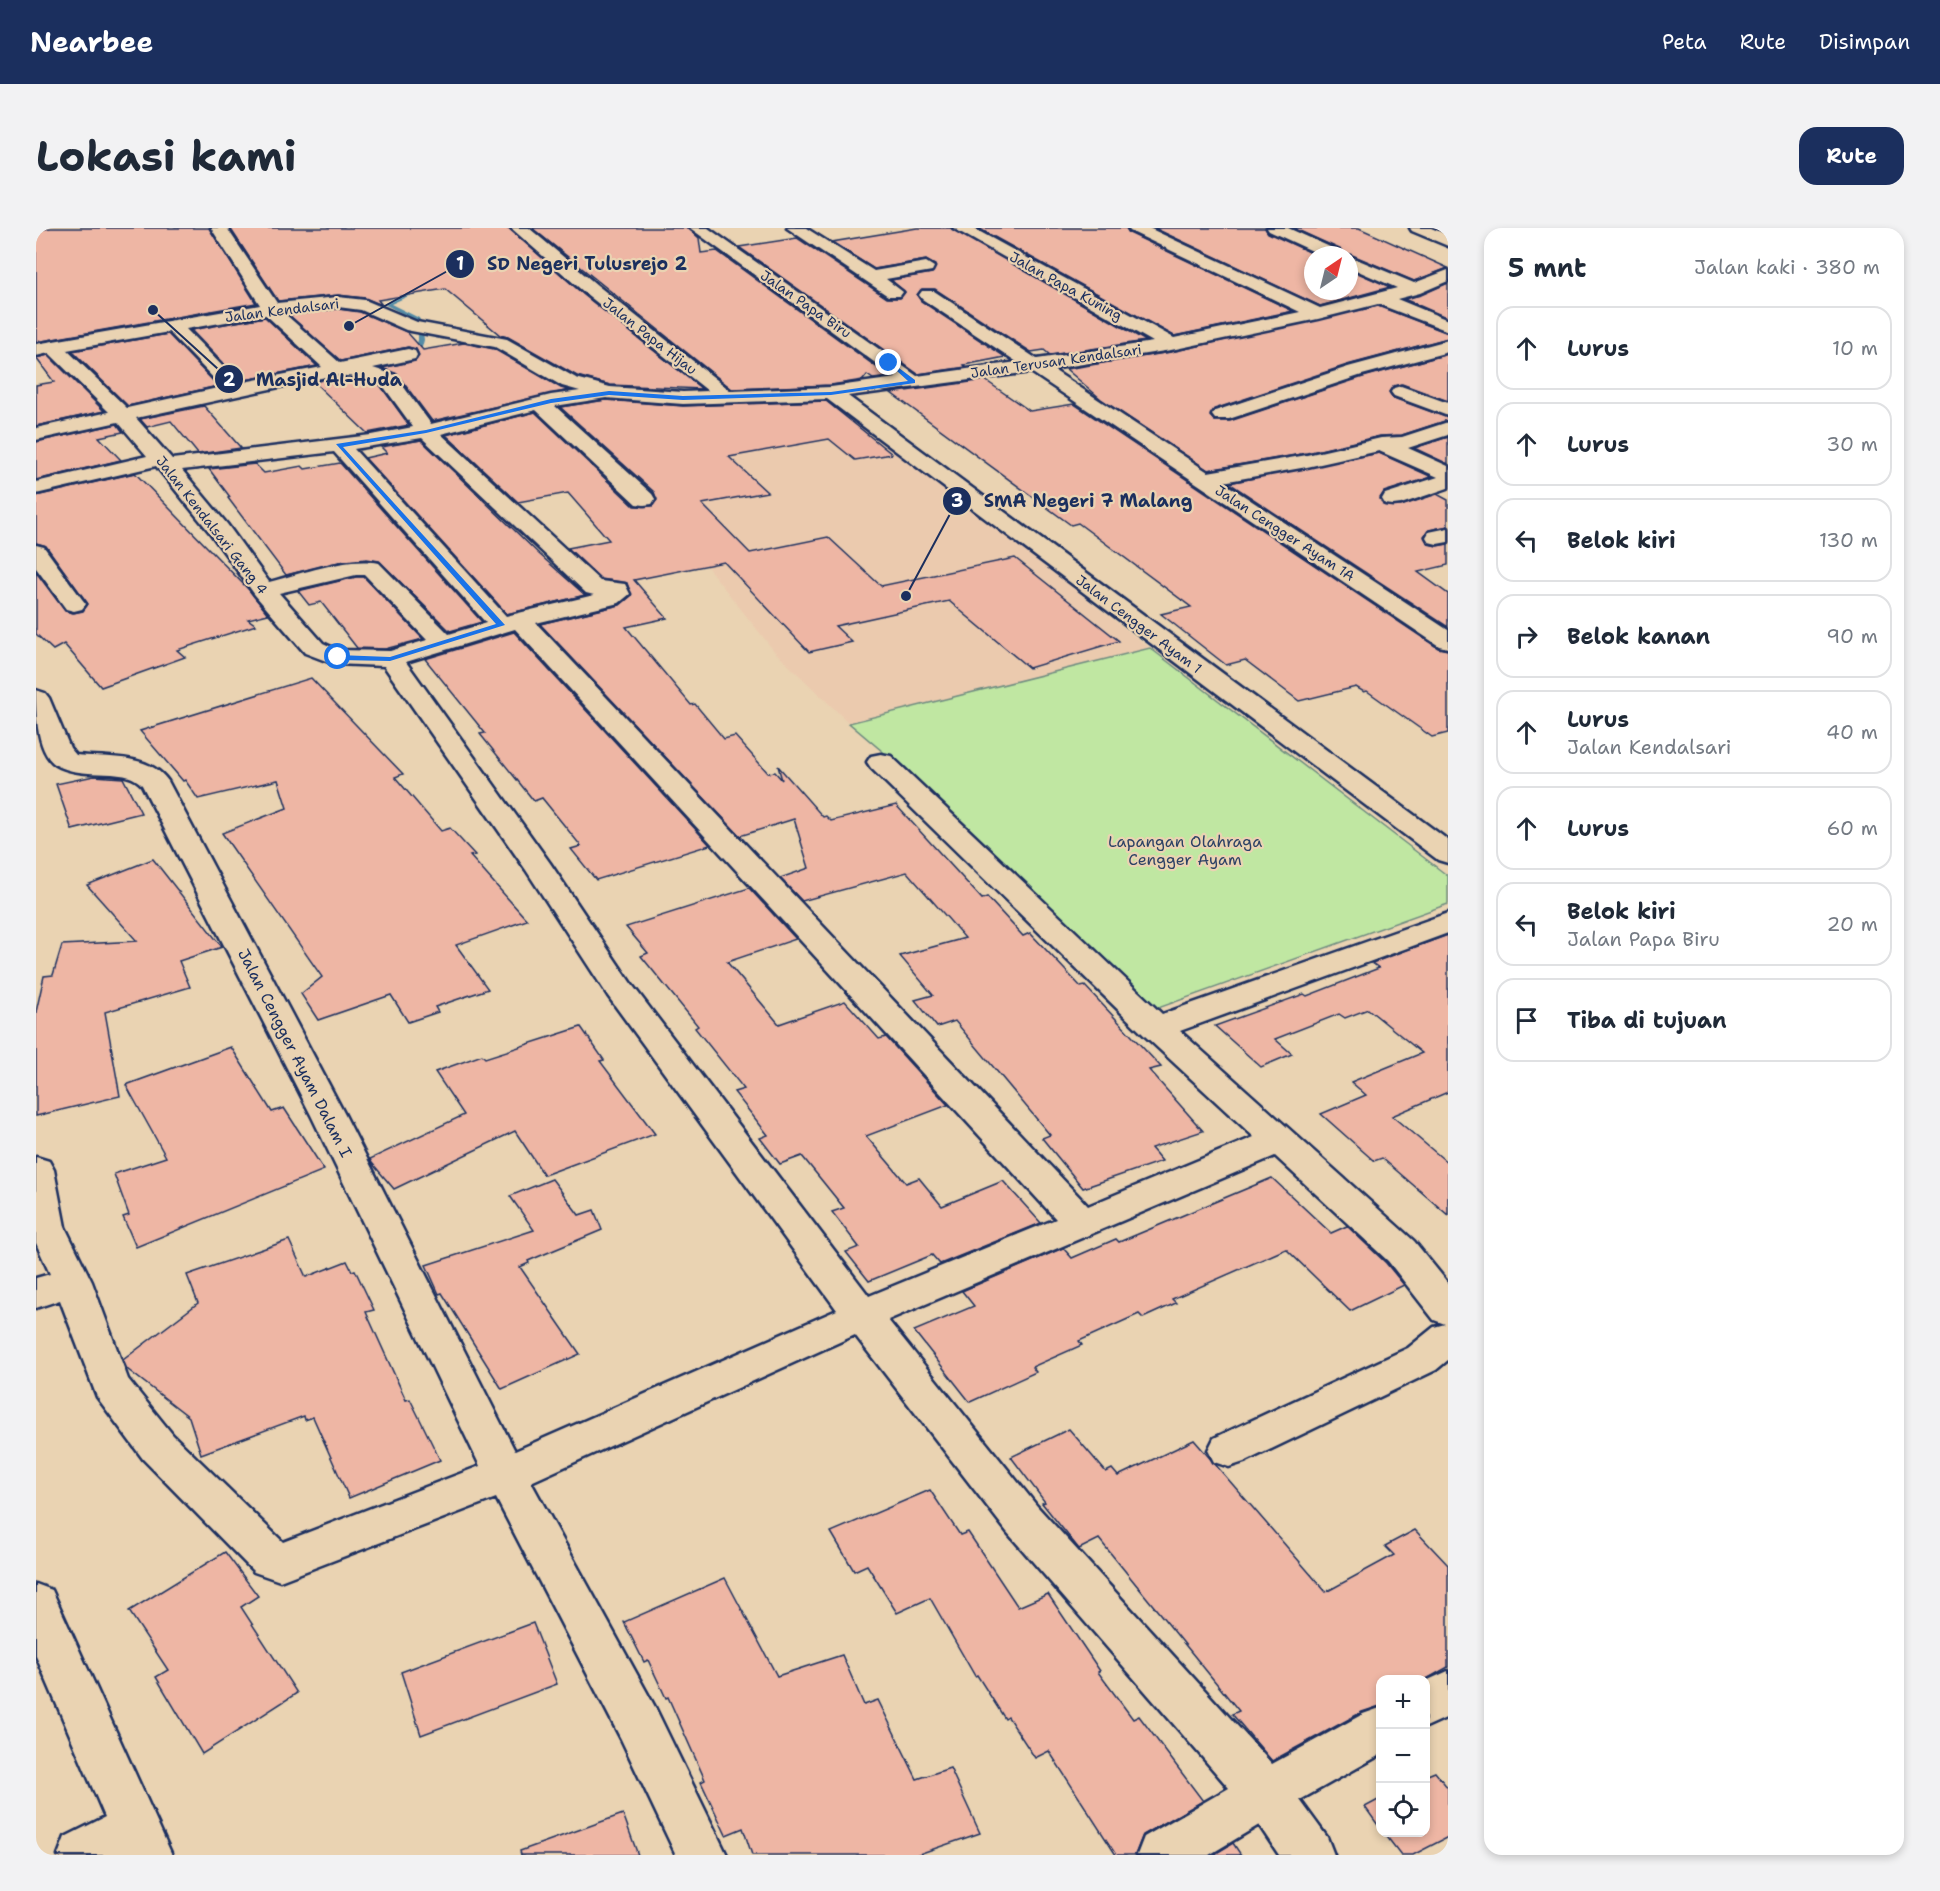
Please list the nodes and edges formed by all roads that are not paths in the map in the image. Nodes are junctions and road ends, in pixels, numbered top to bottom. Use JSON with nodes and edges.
{"nodes":[{"id":1,"x":219,"y":228,"type":"edge"},
{"id":2,"x":519,"y":228,"type":"edge"},
{"id":3,"x":698,"y":228,"type":"edge"},
{"id":4,"x":795,"y":228,"type":"edge"},
{"id":5,"x":961,"y":228,"type":"edge"},
{"id":6,"x":1136,"y":228,"type":"edge"},
{"id":7,"x":1275,"y":228,"type":"edge"},
{"id":8,"x":1418,"y":228,"type":"edge"},
{"id":9,"x":1448,"y":241,"type":"edge"},
{"id":10,"x":1315,"y":246,"type":"edge"},
{"id":11,"x":1358,"y":265,"type":"edge"},
{"id":12,"x":926,"y":267,"type":"dead end"},
{"id":13,"x":1448,"y":274,"type":"edge"},
{"id":14,"x":871,"y":277,"type":"junction"},
{"id":15,"x":1414,"y":289,"type":"junction"},
{"id":16,"x":894,"y":292,"type":"dead end"},
{"id":17,"x":928,"y":295,"type":"dead end"},
{"id":18,"x":1380,"y":298,"type":"junction"},
{"id":19,"x":270,"y":309,"type":"junction"},
{"id":20,"x":1318,"y":314,"type":"junction"},
{"id":21,"x":1447,"y":325,"type":"edge"},
{"id":22,"x":173,"y":326,"type":"junction"},
{"id":23,"x":1171,"y":344,"type":"junction"},
{"id":24,"x":1448,"y":345,"type":"edge"},
{"id":25,"x":45,"y":349,"type":"edge"},
{"id":26,"x":408,"y":355,"type":"dead end"},
{"id":27,"x":1032,"y":365,"type":"junction"},
{"id":28,"x":336,"y":370,"type":"junction"},
{"id":29,"x":913,"y":382,"type":"junction"},
{"id":30,"x":235,"y":390,"type":"junction"},
{"id":31,"x":1401,"y":392,"type":"dead end"},
{"id":32,"x":609,"y":393,"type":"junction"},
{"id":33,"x":831,"y":393,"type":"junction"},
{"id":34,"x":728,"y":396,"type":"junction"},
{"id":35,"x":541,"y":404,"type":"junction"},
{"id":36,"x":1448,"y":410,"type":"edge"},
{"id":37,"x":1222,"y":415,"type":"dead end"},
{"id":38,"x":123,"y":416,"type":"junction"},
{"id":39,"x":1448,"y":418,"type":"edge"},
{"id":40,"x":1448,"y":428,"type":"edge"},
{"id":41,"x":426,"y":432,"type":"junction"},
{"id":42,"x":36,"y":434,"type":"edge"},
{"id":43,"x":1381,"y":444,"type":"junction"},
{"id":44,"x":339,"y":446,"type":"junction"},
{"id":45,"x":164,"y":462,"type":"junction"},
{"id":46,"x":1448,"y":474,"type":"edge"},
{"id":47,"x":1203,"y":479,"type":"junction"},
{"id":48,"x":1448,"y":481,"type":"edge"},
{"id":49,"x":36,"y":488,"type":"edge"},
{"id":50,"x":644,"y":499,"type":"dead end"},
{"id":51,"x":1393,"y":499,"type":"dead end"},
{"id":52,"x":36,"y":552,"type":"edge"},
{"id":53,"x":262,"y":590,"type":"junction"},
{"id":54,"x":74,"y":604,"type":"dead end"},
{"id":55,"x":510,"y":622,"type":"junction"},
{"id":56,"x":1448,"y":641,"type":"edge"},
{"id":57,"x":444,"y":643,"type":"junction"},
{"id":58,"x":390,"y":659,"type":"junction"},
{"id":59,"x":36,"y":698,"type":"edge"},
{"id":60,"x":881,"y":762,"type":"dead end"},
{"id":61,"x":1448,"y":854,"type":"edge"},
{"id":62,"x":1448,"y":922,"type":"edge"},
{"id":63,"x":1157,"y":1028,"type":"junction"},
{"id":64,"x":1281,"y":1140,"type":"junction"},
{"id":65,"x":36,"y":1170,"type":"edge"},
{"id":66,"x":1082,"y":1223,"type":"junction"},
{"id":67,"x":54,"y":1288,"type":"edge"},
{"id":68,"x":1448,"y":1310,"type":"edge"},
{"id":69,"x":862,"y":1315,"type":"junction"},
{"id":70,"x":1448,"y":1338,"type":"edge"},
{"id":71,"x":1229,"y":1450,"type":"dead end"},
{"id":72,"x":505,"y":1474,"type":"junction"},
{"id":73,"x":36,"y":1604,"type":"edge"},
{"id":74,"x":1448,"y":1693,"type":"edge"},
{"id":75,"x":1430,"y":1702,"type":"edge"},
{"id":76,"x":1376,"y":1732,"type":"edge"},
{"id":77,"x":1266,"y":1793,"type":"junction"},
{"id":78,"x":141,"y":1841,"type":"edge"},
{"id":79,"x":83,"y":1855,"type":"edge"},
{"id":80,"x":702,"y":1855,"type":"edge"},
{"id":81,"x":1162,"y":1855,"type":"edge"},
{"id":82,"x":1309,"y":1855,"type":"edge"}],
"edges":[{"from":1,"to":19,"type":"street"},
{"from":2,"to":34,"type":"street","name":"Jalan Papa Hijau"},
{"from":3,"to":29,"type":"street","name":"Jalan Papa Biru"},
{"from":4,"to":14,"type":"street"},
{"from":5,"to":23,"type":"street","name":"Jalan Papa Kuning"},
{"from":6,"to":20,"type":"street"},
{"from":7,"to":10,"type":"street"},
{"from":8,"to":9,"type":"street"},
{"from":11,"to":15,"type":"street"},
{"from":12,"to":14,"type":"street"},
{"from":13,"to":15,"type":"street","name":"Jalan Terusan Kendalsari"},
{"from":14,"to":16,"type":"street"},
{"from":15,"to":18,"type":"street","name":"Jalan Terusan Kendalsari"},
{"from":17,"to":27,"type":"street","name":"Jalan Cengger Ayam 1A"},
{"from":18,"to":20,"type":"street","name":"Jalan Terusan Kendalsari"},
{"from":18,"to":21,"type":"street"},
{"from":19,"to":22,"type":"street","name":"Jalan Kendalsari"},
{"from":19,"to":28,"type":"street"},
{"from":19,"to":32,"type":"street","name":"Jalan Kendalsari"},
{"from":20,"to":23,"type":"street","name":"Jalan Terusan Kendalsari"},
{"from":22,"to":25,"type":"street","name":"Jalan Kendalsari"},
{"from":22,"to":30,"type":"street"},
{"from":23,"to":27,"type":"street","name":"Jalan Terusan Kendalsari"},
{"from":24,"to":37,"type":"street"},
{"from":25,"to":38,"type":"street","name":"Jalan Kendalsari Gang 4"},
{"from":26,"to":28,"type":"street"},
{"from":27,"to":29,"type":"street","name":"Jalan Terusan Kendalsari"},
{"from":27,"to":47,"type":"street","name":"Jalan Cengger Ayam 1A"},
{"from":28,"to":30,"type":"street"},
{"from":28,"to":41,"type":"street"},
{"from":29,"to":33,"type":"street","name":"Jalan Terusan Kendalsari"},
{"from":30,"to":38,"type":"street"},
{"from":31,"to":36,"type":"street"},
{"from":32,"to":34,"type":"street","name":"Jalan Kendalsari"},
{"from":32,"to":35,"type":"street"},
{"from":33,"to":34,"type":"street","name":"Jalan Terusan Kendalsari"},
{"from":33,"to":61,"type":"street","name":"Jalan Cengger Ayam 1"},
{"from":35,"to":41,"type":"street"},
{"from":35,"to":50,"type":"street"},
{"from":38,"to":42,"type":"street"},
{"from":38,"to":45,"type":"street","name":"Jalan Kendalsari Gang 4"},
{"from":39,"to":43,"type":"street"},
{"from":40,"to":43,"type":"street"},
{"from":41,"to":44,"type":"street"},
{"from":41,"to":55,"type":"street","name":"Jalan Kendalsari Gang 4"},
{"from":43,"to":46,"type":"street"},
{"from":43,"to":47,"type":"street"},
{"from":44,"to":45,"type":"street"},
{"from":44,"to":55,"type":"street"},
{"from":45,"to":49,"type":"street"},
{"from":45,"to":53,"type":"street","name":"Jalan Kendalsari Gang 4"},
{"from":47,"to":56,"type":"street","name":"Jalan Cengger Ayam 1A"},
{"from":48,"to":51,"type":"street"},
{"from":52,"to":54,"type":"street"},
{"from":53,"to":57,"type":"street"},
{"from":53,"to":58,"type":"street","name":"Jalan Kendalsari Gang 4"},
{"from":55,"to":57,"type":"street","name":"Jalan Kendalsari Gang 4"},
{"from":55,"to":66,"type":"street"},
{"from":57,"to":58,"type":"street","name":"Jalan Kendalsari Gang 4"},
{"from":58,"to":69,"type":"street"},
{"from":59,"to":72,"type":"street","name":"Jalan Cengger Ayam Dalam I"},
{"from":60,"to":63,"type":"street"},
{"from":62,"to":63,"type":"street"},
{"from":63,"to":64,"type":"street"},
{"from":64,"to":66,"type":"street"},
{"from":64,"to":68,"type":"street"},
{"from":65,"to":67,"type":"street"},
{"from":66,"to":69,"type":"street"},
{"from":67,"to":72,"type":"street"},
{"from":69,"to":72,"type":"street"},
{"from":69,"to":77,"type":"street"},
{"from":70,"to":71,"type":"street"},
{"from":72,"to":80,"type":"street"},
{"from":73,"to":78,"type":"street"},
{"from":74,"to":75,"type":"street"},
{"from":76,"to":77,"type":"street"},
{"from":77,"to":81,"type":"street"},
{"from":77,"to":82,"type":"street"},
{"from":78,"to":79,"type":"street"}]}
